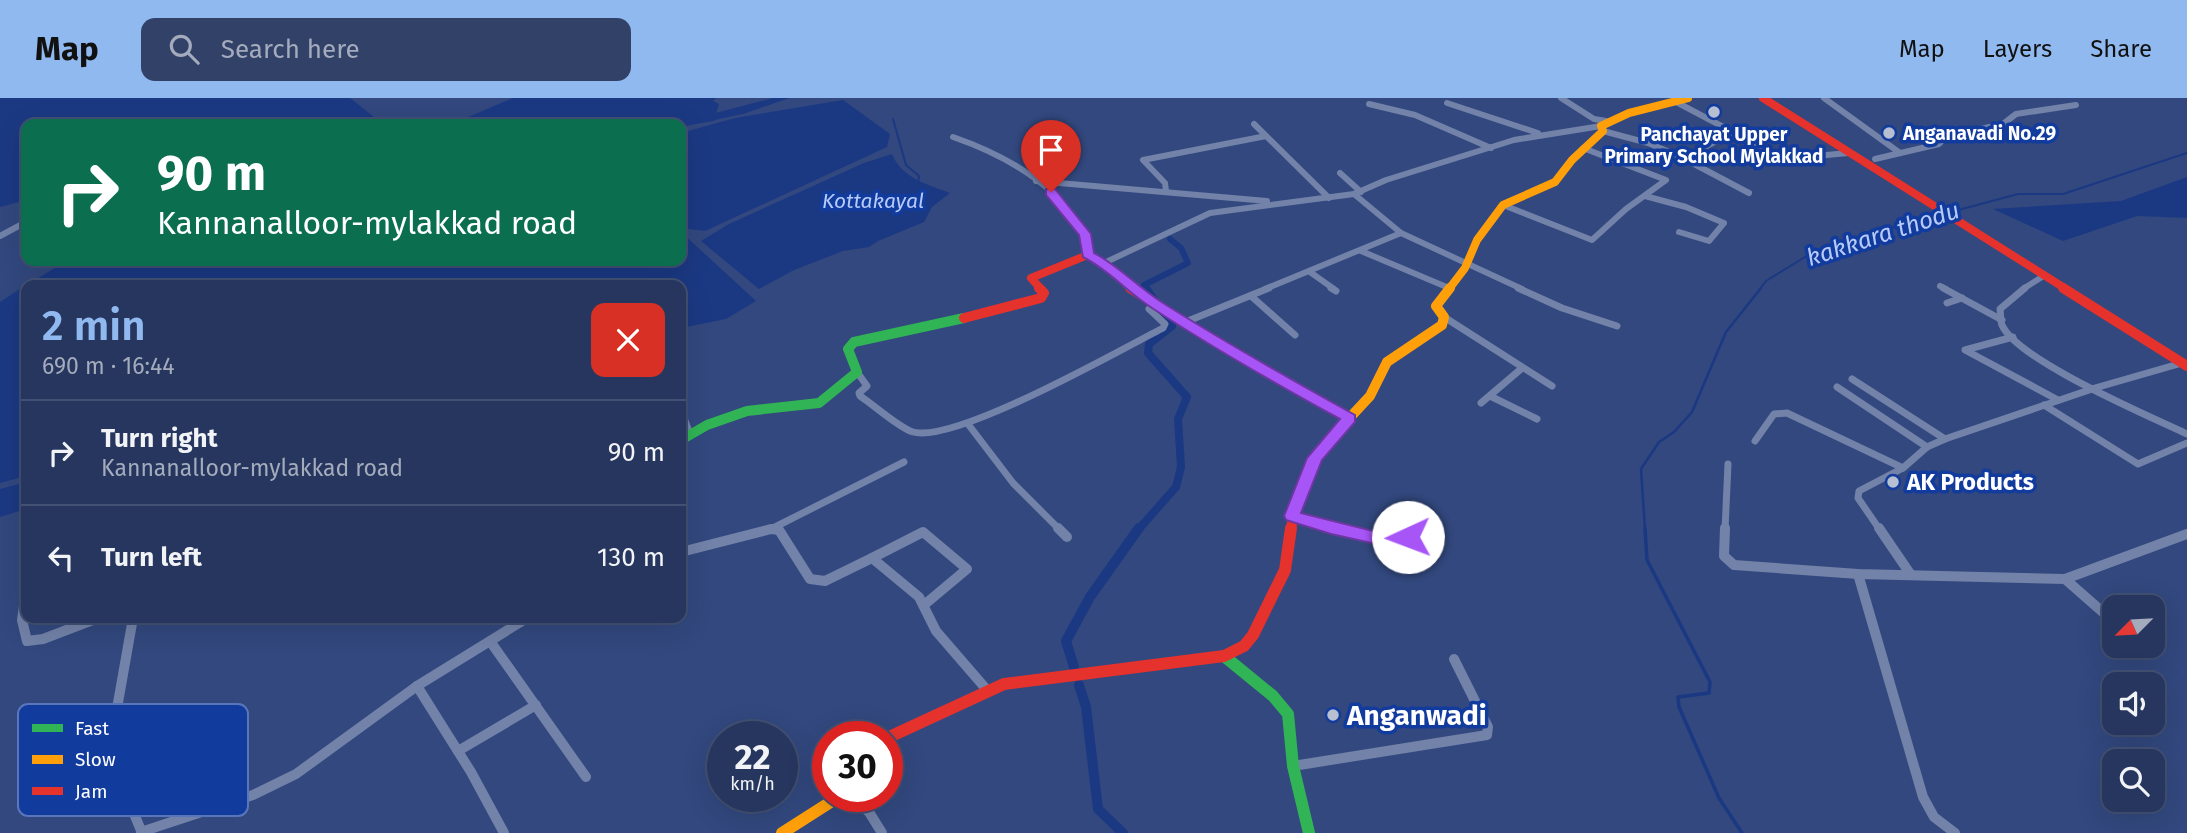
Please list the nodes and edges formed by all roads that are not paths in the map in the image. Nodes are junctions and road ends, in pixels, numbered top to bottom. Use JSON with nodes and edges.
{"nodes":[{"id":1,"x":1561,"y":98,"type":"edge"},
{"id":2,"x":1763,"y":98,"type":"edge"},
{"id":3,"x":1824,"y":98,"type":"edge"},
{"id":4,"x":2067,"y":98,"type":"edge"},
{"id":5,"x":1683,"y":100,"type":"edge"},
{"id":6,"x":1447,"y":103,"type":"dead end"},
{"id":7,"x":1369,"y":104,"type":"dead end"},
{"id":8,"x":1254,"y":124,"type":"dead end"},
{"id":9,"x":1603,"y":126,"type":"junction"},
{"id":10,"x":1732,"y":133,"type":"junction"},
{"id":11,"x":1541,"y":134,"type":"junction"},
{"id":12,"x":953,"y":136,"type":"dead end"},
{"id":13,"x":1266,"y":136,"type":"junction"},
{"id":14,"x":1491,"y":148,"type":"junction"},
{"id":15,"x":1583,"y":148,"type":"junction"},
{"id":16,"x":1849,"y":153,"type":"junction"},
{"id":17,"x":1900,"y":153,"type":"junction"},
{"id":18,"x":1679,"y":156,"type":"junction"},
{"id":19,"x":1875,"y":159,"type":"dead end"},
{"id":20,"x":1340,"y":173,"type":"dead end"},
{"id":21,"x":1036,"y":181,"type":"junction"},
{"id":22,"x":1166,"y":191,"type":"junction"},
{"id":23,"x":1749,"y":192,"type":"dead end"},
{"id":24,"x":1357,"y":193,"type":"junction"},
{"id":25,"x":1645,"y":196,"type":"junction"},
{"id":26,"x":1329,"y":198,"type":"junction"},
{"id":27,"x":1276,"y":202,"type":"junction"},
{"id":28,"x":1503,"y":205,"type":"junction"},
{"id":29,"x":21,"y":225,"type":"edge"},
{"id":30,"x":1679,"y":232,"type":"dead end"},
{"id":31,"x":1401,"y":233,"type":"junction"},
{"id":32,"x":0,"y":236,"type":"edge"},
{"id":33,"x":1362,"y":251,"type":"junction"},
{"id":34,"x":1088,"y":254,"type":"junction"},
{"id":35,"x":1104,"y":263,"type":"junction"},
{"id":36,"x":1467,"y":264,"type":"junction"},
{"id":37,"x":1310,"y":272,"type":"junction"},
{"id":38,"x":2045,"y":275,"type":"junction"},
{"id":39,"x":1940,"y":286,"type":"dead end"},
{"id":40,"x":1449,"y":288,"type":"junction"},
{"id":41,"x":1336,"y":291,"type":"dead end"},
{"id":42,"x":1251,"y":296,"type":"junction"},
{"id":43,"x":1962,"y":298,"type":"junction"},
{"id":44,"x":1156,"y":303,"type":"junction"},
{"id":45,"x":1947,"y":303,"type":"dead end"},
{"id":46,"x":1444,"y":317,"type":"junction"},
{"id":47,"x":2002,"y":320,"type":"junction"},
{"id":48,"x":1183,"y":323,"type":"junction"},
{"id":49,"x":1617,"y":326,"type":"dead end"},
{"id":50,"x":1295,"y":335,"type":"dead end"},
{"id":51,"x":2013,"y":337,"type":"junction"},
{"id":52,"x":2184,"y":365,"type":"edge"},
{"id":53,"x":1521,"y":369,"type":"junction"},
{"id":54,"x":857,"y":372,"type":"junction"},
{"id":55,"x":1852,"y":379,"type":"dead end"},
{"id":56,"x":1552,"y":386,"type":"dead end"},
{"id":57,"x":1837,"y":387,"type":"dead end"},
{"id":58,"x":2095,"y":388,"type":"junction"},
{"id":59,"x":1490,"y":396,"type":"junction"},
{"id":60,"x":2058,"y":400,"type":"junction"},
{"id":61,"x":1481,"y":403,"type":"dead end"},
{"id":62,"x":2044,"y":405,"type":"junction"},
{"id":63,"x":1349,"y":418,"type":"junction"},
{"id":64,"x":1537,"y":419,"type":"dead end"},
{"id":65,"x":968,"y":424,"type":"junction"},
{"id":66,"x":2187,"y":434,"type":"edge"},
{"id":67,"x":686,"y":437,"type":"edge"},
{"id":68,"x":1945,"y":439,"type":"junction"},
{"id":69,"x":1755,"y":440,"type":"dead end"},
{"id":70,"x":2187,"y":443,"type":"edge"},
{"id":71,"x":1927,"y":447,"type":"junction"},
{"id":72,"x":904,"y":462,"type":"dead end"},
{"id":73,"x":1728,"y":464,"type":"dead end"},
{"id":74,"x":1903,"y":468,"type":"junction"},
{"id":75,"x":1292,"y":516,"type":"junction"},
{"id":76,"x":1410,"y":523,"type":"dead end"},
{"id":77,"x":771,"y":529,"type":"junction"},
{"id":78,"x":2187,"y":534,"type":"edge"},
{"id":79,"x":1067,"y":537,"type":"dead end"},
{"id":80,"x":686,"y":551,"type":"edge"},
{"id":81,"x":872,"y":558,"type":"junction"},
{"id":82,"x":1858,"y":574,"type":"junction"},
{"id":83,"x":1911,"y":575,"type":"junction"},
{"id":84,"x":2065,"y":579,"type":"junction"},
{"id":85,"x":924,"y":605,"type":"junction"},
{"id":86,"x":2102,"y":611,"type":"edge"},
{"id":87,"x":23,"y":623,"type":"edge"},
{"id":88,"x":84,"y":623,"type":"edge"},
{"id":89,"x":132,"y":623,"type":"edge"},
{"id":90,"x":519,"y":623,"type":"edge"},
{"id":91,"x":490,"y":641,"type":"junction"},
{"id":92,"x":1224,"y":656,"type":"junction"},
{"id":93,"x":1454,"y":659,"type":"dead end"},
{"id":94,"x":416,"y":686,"type":"junction"},
{"id":95,"x":987,"y":690,"type":"junction"},
{"id":96,"x":119,"y":704,"type":"edge"},
{"id":97,"x":536,"y":705,"type":"junction"},
{"id":98,"x":903,"y":729,"type":"edge"},
{"id":99,"x":458,"y":751,"type":"junction"},
{"id":100,"x":1293,"y":766,"type":"junction"},
{"id":101,"x":586,"y":777,"type":"dead end"},
{"id":102,"x":248,"y":795,"type":"edge"},
{"id":103,"x":815,"y":812,"type":"edge"},
{"id":104,"x":869,"y":812,"type":"edge"},
{"id":105,"x":187,"y":816,"type":"edge"},
{"id":106,"x":141,"y":832,"type":"edge"},
{"id":107,"x":504,"y":833,"type":"edge"},
{"id":108,"x":782,"y":833,"type":"edge"},
{"id":109,"x":882,"y":833,"type":"edge"},
{"id":110,"x":1309,"y":833,"type":"edge"},
{"id":111,"x":1955,"y":833,"type":"edge"}],
"edges":[{"from":1,"to":9,"type":"street"},
{"from":2,"to":16,"type":"main road"},
{"from":3,"to":17,"type":"street"},
{"from":4,"to":17,"type":"street"},
{"from":5,"to":9,"type":"main road"},
{"from":5,"to":10,"type":"street"},
{"from":6,"to":11,"type":"street"},
{"from":7,"to":14,"type":"street"},
{"from":8,"to":13,"type":"street"},
{"from":9,"to":11,"type":"street"},
{"from":9,"to":15,"type":"main road"},
{"from":9,"to":18,"type":"street"},
{"from":10,"to":16,"type":"street"},
{"from":10,"to":18,"type":"street"},
{"from":11,"to":14,"type":"street"},
{"from":12,"to":21,"type":"street"},
{"from":13,"to":22,"type":"street"},
{"from":13,"to":26,"type":"street"},
{"from":14,"to":24,"type":"street"},
{"from":15,"to":25,"type":"street"},
{"from":15,"to":28,"type":"main road"},
{"from":16,"to":38,"type":"main road"},
{"from":17,"to":19,"type":"street"},
{"from":18,"to":23,"type":"street"},
{"from":20,"to":24,"type":"street"},
{"from":21,"to":22,"type":"street"},
{"from":21,"to":34,"type":"street"},
{"from":22,"to":27,"type":"street"},
{"from":24,"to":26,"type":"street"},
{"from":24,"to":31,"type":"street"},
{"from":25,"to":28,"type":"street"},
{"from":25,"to":30,"type":"street"},
{"from":26,"to":27,"type":"street"},
{"from":27,"to":35,"type":"street"},
{"from":28,"to":36,"type":"main road"},
{"from":29,"to":32,"type":"street"},
{"from":31,"to":33,"type":"street"},
{"from":31,"to":36,"type":"street"},
{"from":33,"to":37,"type":"street"},
{"from":33,"to":40,"type":"street"},
{"from":34,"to":35,"type":"main road"},
{"from":34,"to":54,"type":"main road"},
{"from":35,"to":44,"type":"main road"},
{"from":36,"to":40,"type":"main road"},
{"from":36,"to":49,"type":"street"},
{"from":37,"to":41,"type":"street"},
{"from":37,"to":42,"type":"street"},
{"from":38,"to":47,"type":"street"},
{"from":38,"to":52,"type":"main road"},
{"from":39,"to":43,"type":"street"},
{"from":40,"to":46,"type":"main road"},
{"from":42,"to":48,"type":"street"},
{"from":42,"to":50,"type":"street"},
{"from":43,"to":45,"type":"street"},
{"from":43,"to":47,"type":"street"},
{"from":44,"to":48,"type":"main road"},
{"from":44,"to":65,"type":"street"},
{"from":46,"to":53,"type":"street"},
{"from":46,"to":63,"type":"main road"},
{"from":47,"to":51,"type":"street"},
{"from":48,"to":63,"type":"main road"},
{"from":51,"to":58,"type":"street"},
{"from":51,"to":60,"type":"street"},
{"from":52,"to":58,"type":"street"},
{"from":53,"to":56,"type":"street"},
{"from":53,"to":59,"type":"street"},
{"from":54,"to":65,"type":"street"},
{"from":54,"to":67,"type":"main road"},
{"from":55,"to":68,"type":"street"},
{"from":57,"to":71,"type":"street"},
{"from":58,"to":60,"type":"street"},
{"from":58,"to":66,"type":"street"},
{"from":59,"to":61,"type":"street"},
{"from":59,"to":64,"type":"street"},
{"from":60,"to":62,"type":"street"},
{"from":62,"to":68,"type":"street"},
{"from":62,"to":70,"type":"street"},
{"from":63,"to":75,"type":"main road"},
{"from":65,"to":79,"type":"street"},
{"from":68,"to":71,"type":"street"},
{"from":69,"to":74,"type":"street"},
{"from":71,"to":74,"type":"street"},
{"from":72,"to":77,"type":"street"},
{"from":73,"to":82,"type":"street"},
{"from":74,"to":83,"type":"street"},
{"from":75,"to":76,"type":"street"},
{"from":75,"to":92,"type":"main road"},
{"from":77,"to":80,"type":"street"},
{"from":77,"to":81,"type":"street"},
{"from":78,"to":84,"type":"street"},
{"from":81,"to":85,"type":"street"},
{"from":81,"to":85,"type":"street"},
{"from":82,"to":83,"type":"street"},
{"from":82,"to":111,"type":"street"},
{"from":83,"to":84,"type":"street"},
{"from":84,"to":86,"type":"street"},
{"from":85,"to":95,"type":"street"},
{"from":87,"to":88,"type":"street"},
{"from":89,"to":96,"type":"street"},
{"from":90,"to":91,"type":"street"},
{"from":91,"to":94,"type":"street"},
{"from":91,"to":97,"type":"street"},
{"from":92,"to":95,"type":"main road"},
{"from":92,"to":100,"type":"main road"},
{"from":93,"to":100,"type":"street"},
{"from":94,"to":99,"type":"street"},
{"from":94,"to":102,"type":"street"},
{"from":95,"to":98,"type":"main road"},
{"from":97,"to":99,"type":"street"},
{"from":97,"to":101,"type":"street"},
{"from":99,"to":107,"type":"street"},
{"from":100,"to":110,"type":"main road"},
{"from":103,"to":108,"type":"main road"},
{"from":104,"to":109,"type":"street"},
{"from":105,"to":106,"type":"street"}]}
